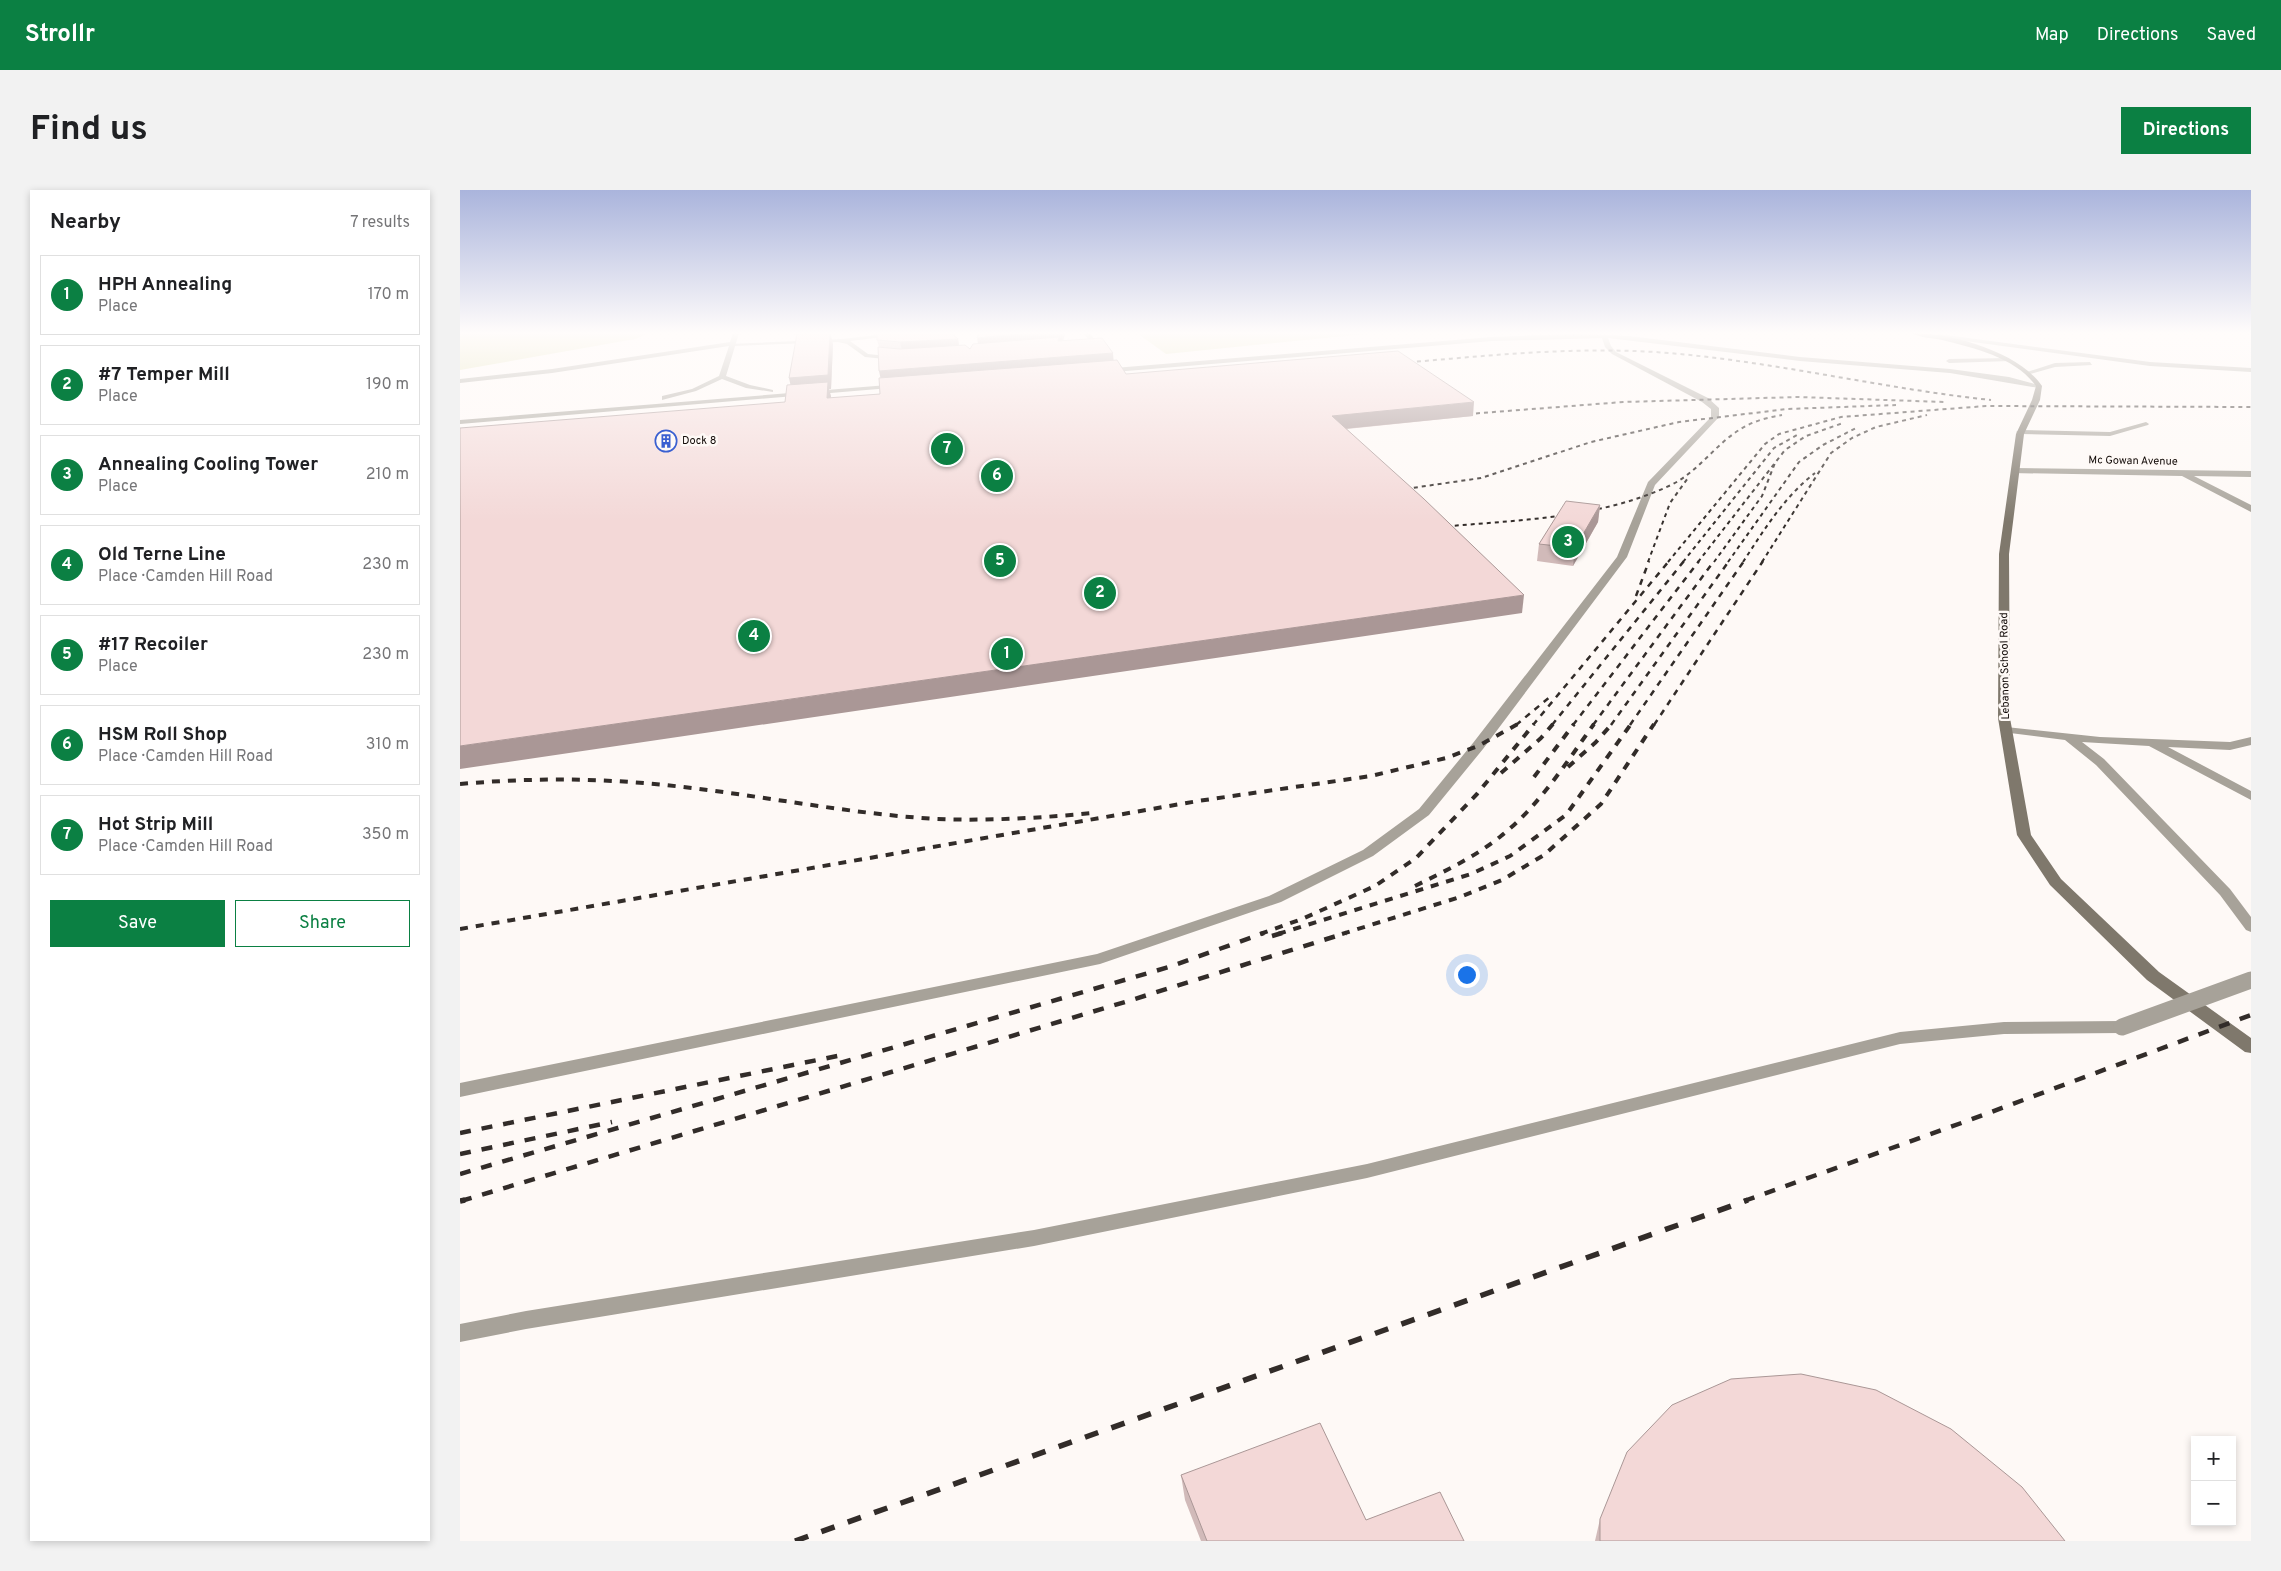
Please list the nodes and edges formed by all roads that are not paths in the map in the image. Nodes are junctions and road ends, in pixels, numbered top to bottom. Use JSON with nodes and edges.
{"nodes":[{"id":1,"x":670,"y":396,"type":"edge"},
{"id":2,"x":770,"y":396,"type":"edge"},
{"id":3,"x":1697,"y":396,"type":"edge"},
{"id":4,"x":2037,"y":396,"type":"edge"},
{"id":5,"x":620,"y":409,"type":"junction"},
{"id":6,"x":460,"y":422,"type":"edge"},
{"id":7,"x":2146,"y":424,"type":"dead end"},
{"id":8,"x":2020,"y":432,"type":"junction"},
{"id":9,"x":2014,"y":471,"type":"junction"},
{"id":10,"x":2183,"y":474,"type":"junction"},
{"id":11,"x":2251,"y":474,"type":"edge"},
{"id":12,"x":2251,"y":509,"type":"edge"},
{"id":13,"x":2006,"y":730,"type":"junction"},
{"id":14,"x":2068,"y":737,"type":"junction"},
{"id":15,"x":2251,"y":742,"type":"edge"},
{"id":16,"x":2150,"y":743,"type":"junction"},
{"id":17,"x":2251,"y":796,"type":"edge"},
{"id":18,"x":2251,"y":927,"type":"edge"},
{"id":19,"x":2251,"y":980,"type":"edge"},
{"id":20,"x":2251,"y":1047,"type":"edge"},
{"id":21,"x":460,"y":1090,"type":"edge"},
{"id":22,"x":460,"y":1333,"type":"edge"}],
"edges":[{"from":1,"to":5,"type":"street"},
{"from":2,"to":5,"type":"street"},
{"from":3,"to":21,"type":"street"},
{"from":4,"to":8,"type":"street","name":"Lebanon School Road"},
{"from":5,"to":6,"type":"street"},
{"from":7,"to":8,"type":"lane"},
{"from":8,"to":9,"type":"street","name":"Lebanon School Road"},
{"from":9,"to":10,"type":"street","name":"Mc Gowan Avenue"},
{"from":9,"to":13,"type":"street","name":"Lebanon School Road"},
{"from":10,"to":11,"type":"street","name":"Mc Gowan Avenue"},
{"from":10,"to":12,"type":"street"},
{"from":13,"to":14,"type":"lane"},
{"from":13,"to":20,"type":"street","name":"Lebanon School Road"},
{"from":14,"to":16,"type":"lane"},
{"from":14,"to":18,"type":"lane"},
{"from":15,"to":16,"type":"lane"},
{"from":16,"to":17,"type":"lane"},
{"from":19,"to":22,"type":"lane","bridge":true}]}
